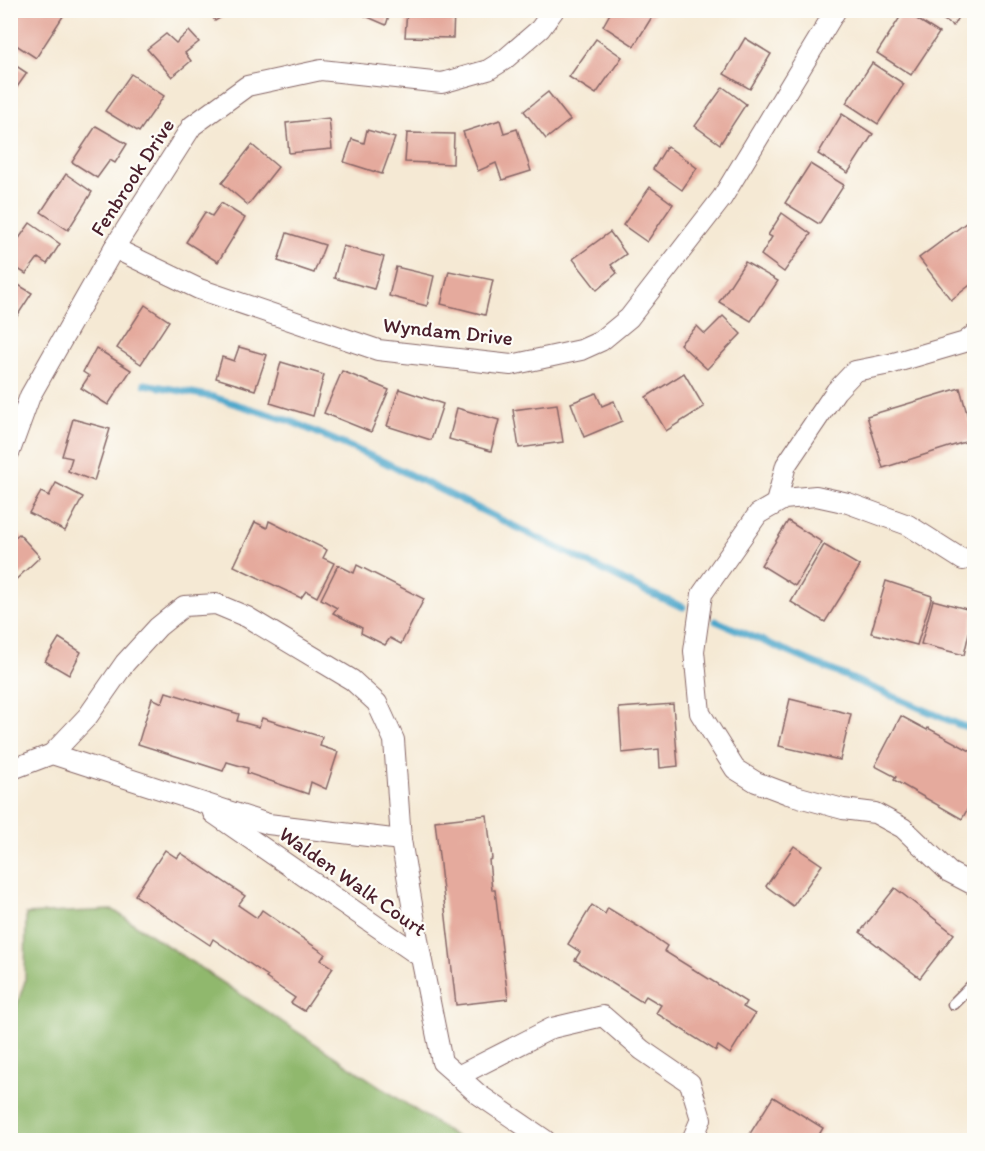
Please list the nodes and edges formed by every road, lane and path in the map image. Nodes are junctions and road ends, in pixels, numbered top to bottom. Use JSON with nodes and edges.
{"nodes":[{"id":1,"x":554,"y":10,"type":"edge"},
{"id":2,"x":836,"y":10,"type":"edge"},
{"id":3,"x":114,"y":248,"type":"junction"},
{"id":4,"x":975,"y":335,"type":"edge"},
{"id":5,"x":10,"y":451,"type":"edge"},
{"id":6,"x":776,"y":502,"type":"junction"},
{"id":7,"x":975,"y":556,"type":"edge"},
{"id":8,"x":52,"y":754,"type":"junction"},
{"id":9,"x":10,"y":770,"type":"edge"},
{"id":10,"x":194,"y":801,"type":"junction"},
{"id":11,"x":401,"y":840,"type":"junction"},
{"id":12,"x":975,"y":885,"type":"edge"},
{"id":13,"x":421,"y":957,"type":"junction"},
{"id":14,"x":975,"y":983,"type":"edge"},
{"id":15,"x":953,"y":1004,"type":"dead end"},
{"id":16,"x":458,"y":1076,"type":"junction"},
{"id":17,"x":545,"y":1140,"type":"edge"},
{"id":18,"x":692,"y":1140,"type":"edge"}],
"edges":[{"from":1,"to":3,"type":"street","name":"Fenbrook Drive"},
{"from":2,"to":3,"type":"street","name":"Wyndam Drive"},
{"from":3,"to":5,"type":"street","name":"Fenbrook Drive"},
{"from":4,"to":6,"type":"street"},
{"from":6,"to":7,"type":"street"},
{"from":6,"to":12,"type":"street"},
{"from":8,"to":9,"type":"street"},
{"from":8,"to":10,"type":"street","name":"Walden Walk Court"},
{"from":8,"to":11,"type":"street"},
{"from":10,"to":11,"type":"street","name":"Walden Walk Court"},
{"from":10,"to":13,"type":"street","name":"Walden Walk Court"},
{"from":11,"to":13,"type":"street","name":"Walden Walk Court"},
{"from":13,"to":16,"type":"street"},
{"from":14,"to":15,"type":"lane"},
{"from":16,"to":17,"type":"street"},
{"from":16,"to":18,"type":"street"}]}
